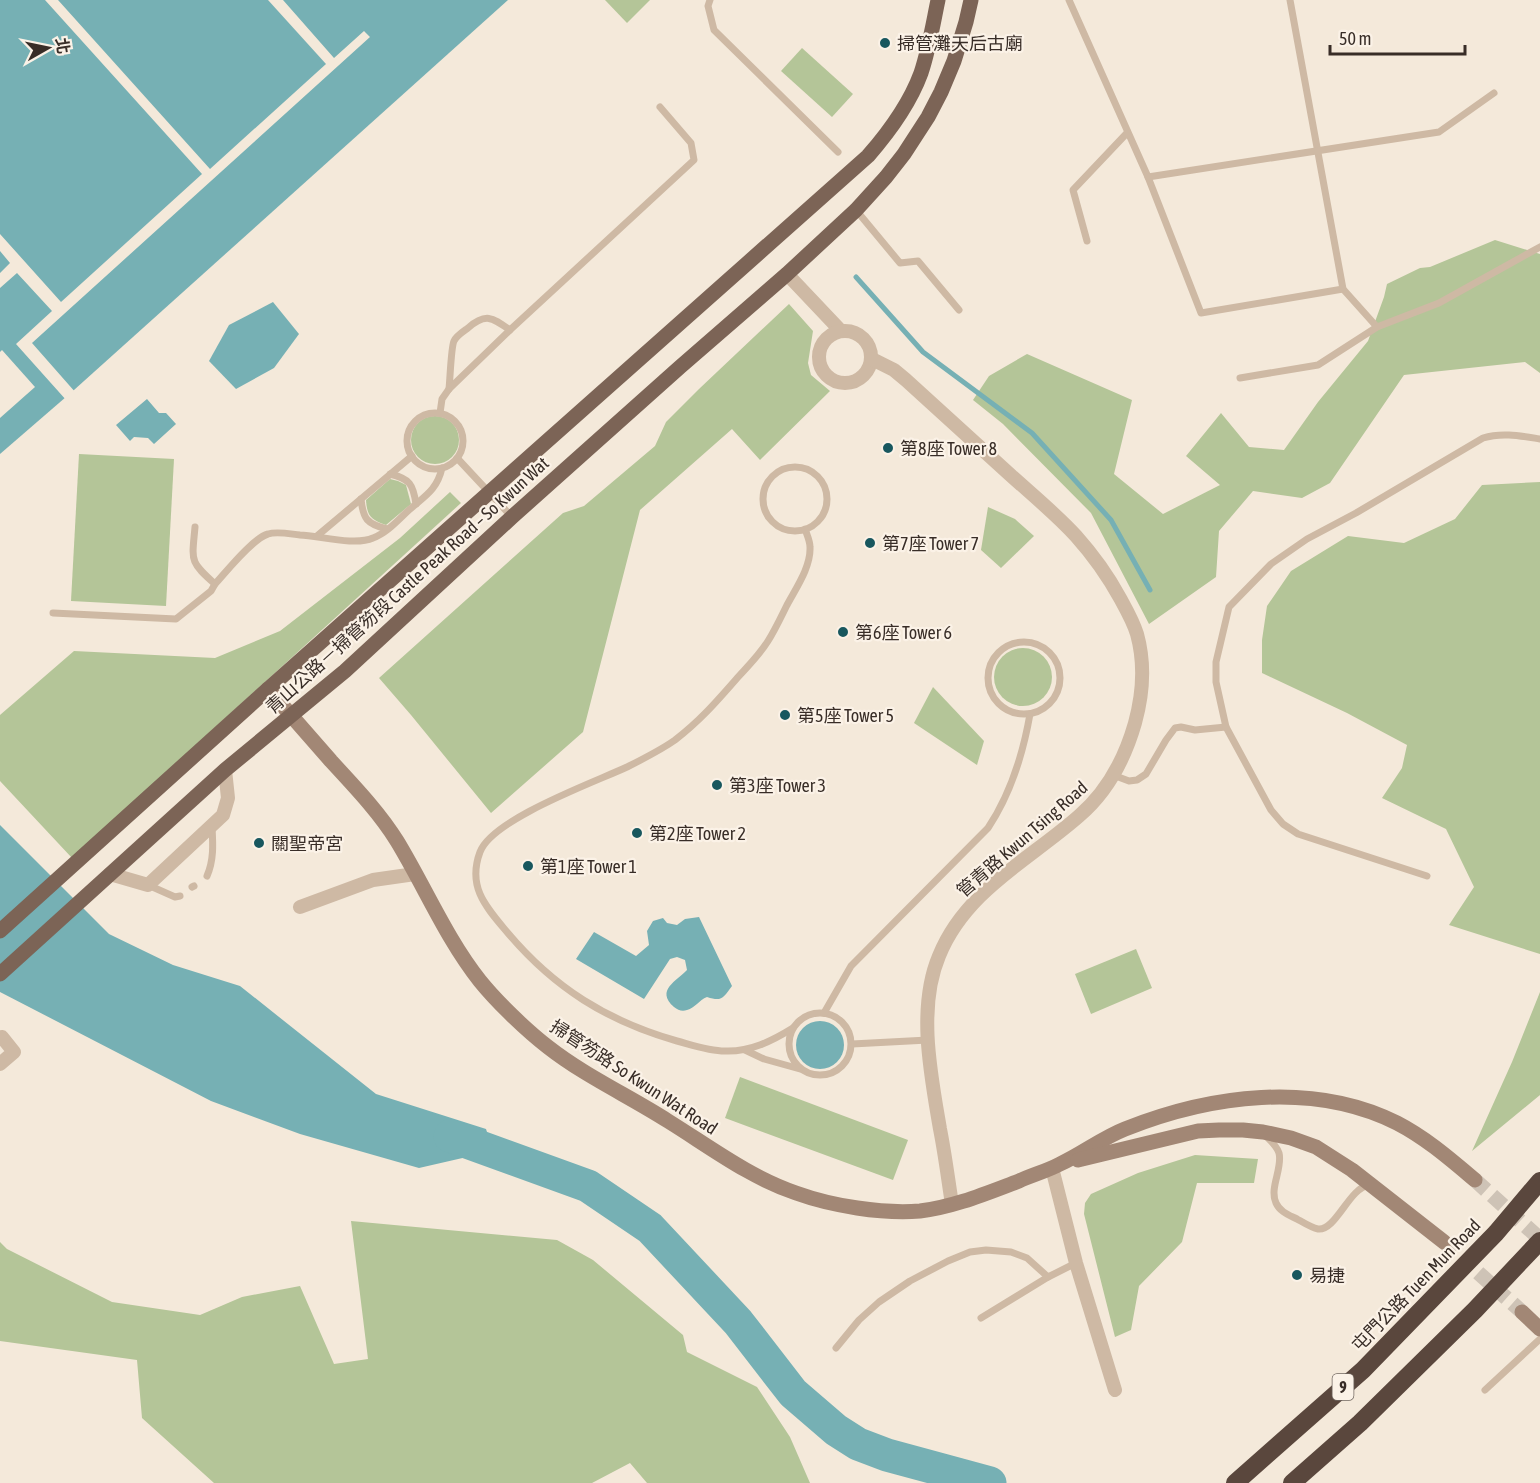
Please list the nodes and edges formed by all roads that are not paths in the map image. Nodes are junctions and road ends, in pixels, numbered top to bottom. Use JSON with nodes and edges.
{"nodes":[{"id":1,"x":710,"y":0,"type":"edge"},
{"id":2,"x":938,"y":0,"type":"edge"},
{"id":3,"x":971,"y":0,"type":"edge"},
{"id":4,"x":1069,"y":0,"type":"edge"},
{"id":5,"x":1290,"y":0,"type":"edge"},
{"id":6,"x":1494,"y":93,"type":"dead end"},
{"id":7,"x":660,"y":107,"type":"dead end"},
{"id":8,"x":1127,"y":133,"type":"junction"},
{"id":9,"x":1318,"y":150,"type":"junction"},
{"id":10,"x":838,"y":152,"type":"dead end"},
{"id":11,"x":1148,"y":177,"type":"junction"},
{"id":12,"x":856,"y":210,"type":"junction"},
{"id":13,"x":1087,"y":241,"type":"dead end"},
{"id":14,"x":1540,"y":247,"type":"edge"},
{"id":15,"x":787,"y":274,"type":"junction"},
{"id":16,"x":1343,"y":289,"type":"junction"},
{"id":17,"x":959,"y":309,"type":"dead end"},
{"id":18,"x":1377,"y":327,"type":"junction"},
{"id":19,"x":510,"y":330,"type":"junction"},
{"id":20,"x":840,"y":330,"type":"junction"},
{"id":21,"x":872,"y":359,"type":"junction"},
{"id":22,"x":1240,"y":378,"type":"dead end"},
{"id":23,"x":449,"y":389,"type":"junction"},
{"id":24,"x":440,"y":413,"type":"junction"},
{"id":25,"x":1540,"y":439,"type":"edge"},
{"id":26,"x":412,"y":456,"type":"junction"},
{"id":27,"x":457,"y":458,"type":"junction"},
{"id":28,"x":442,"y":468,"type":"junction"},
{"id":29,"x":390,"y":474,"type":"junction"},
{"id":30,"x":489,"y":493,"type":"junction"},
{"id":31,"x":361,"y":499,"type":"junction"},
{"id":32,"x":416,"y":504,"type":"junction"},
{"id":33,"x":512,"y":517,"type":"junction"},
{"id":34,"x":195,"y":527,"type":"dead end"},
{"id":35,"x":805,"y":529,"type":"junction"},
{"id":36,"x":387,"y":530,"type":"junction"},
{"id":37,"x":317,"y":536,"type":"junction"},
{"id":38,"x":215,"y":584,"type":"junction"},
{"id":39,"x":53,"y":613,"type":"dead end"},
{"id":40,"x":268,"y":689,"type":"junction"},
{"id":41,"x":1030,"y":714,"type":"junction"},
{"id":42,"x":292,"y":716,"type":"junction"},
{"id":43,"x":1226,"y":727,"type":"junction"},
{"id":44,"x":225,"y":770,"type":"junction"},
{"id":45,"x":1113,"y":775,"type":"junction"},
{"id":46,"x":212,"y":827,"type":"junction"},
{"id":47,"x":415,"y":874,"type":"junction"},
{"id":48,"x":207,"y":876,"type":"dead end"},
{"id":49,"x":1427,"y":876,"type":"dead end"},
{"id":50,"x":105,"y":879,"type":"junction"},
{"id":51,"x":148,"y":885,"type":"junction"},
{"id":52,"x":180,"y":896,"type":"dead end"},
{"id":53,"x":300,"y":907,"type":"dead end"},
{"id":54,"x":0,"y":931,"type":"edge"},
{"id":55,"x":0,"y":974,"type":"edge"},
{"id":56,"x":824,"y":1013,"type":"junction"},
{"id":57,"x":793,"y":1028,"type":"junction"},
{"id":58,"x":2,"y":1038,"type":"dead end"},
{"id":59,"x":928,"y":1040,"type":"junction"},
{"id":60,"x":852,"y":1044,"type":"junction"},
{"id":61,"x":745,"y":1050,"type":"junction"},
{"id":62,"x":0,"y":1064,"type":"edge"},
{"id":63,"x":802,"y":1070,"type":"junction"},
{"id":64,"x":1263,"y":1132,"type":"junction"},
{"id":65,"x":1056,"y":1166,"type":"junction"},
{"id":66,"x":1475,"y":1180,"type":"tunnel mouth"},
{"id":67,"x":1540,"y":1181,"type":"edge"},
{"id":68,"x":1372,"y":1185,"type":"junction"},
{"id":69,"x":952,"y":1204,"type":"junction"},
{"id":70,"x":1540,"y":1241,"type":"edge"},
{"id":71,"x":1444,"y":1242,"type":"tunnel mouth"},
{"id":72,"x":1076,"y":1263,"type":"junction"},
{"id":73,"x":1048,"y":1277,"type":"junction"},
{"id":74,"x":1522,"y":1312,"type":"tunnel mouth"},
{"id":75,"x":981,"y":1318,"type":"dead end"},
{"id":76,"x":1540,"y":1329,"type":"edge"},
{"id":77,"x":1540,"y":1339,"type":"edge"},
{"id":78,"x":836,"y":1348,"type":"dead end"},
{"id":79,"x":1115,"y":1390,"type":"dead end"},
{"id":80,"x":1485,"y":1390,"type":"dead end"},
{"id":81,"x":1235,"y":1483,"type":"edge"},
{"id":82,"x":1292,"y":1483,"type":"edge"}],
"edges":[{"from":1,"to":10,"type":"lane"},
{"from":2,"to":30,"type":"main road","name":"青山公路－掃管笏段 Castle Peak Road – So Kwun Wat"},
{"from":3,"to":12,"type":"main road","name":"青山公路－掃管笏段 Castle Peak Road – So Kwun Wat"},
{"from":4,"to":8,"type":"lane"},
{"from":5,"to":9,"type":"lane"},
{"from":6,"to":9,"type":"lane"},
{"from":7,"to":19,"type":"lane"},
{"from":8,"to":11,"type":"lane"},
{"from":8,"to":13,"type":"lane"},
{"from":9,"to":11,"type":"lane"},
{"from":9,"to":16,"type":"lane"},
{"from":11,"to":16,"type":"lane"},
{"from":12,"to":15,"type":"main road","name":"青山公路－掃管笏段 Castle Peak Road – So Kwun Wat"},
{"from":12,"to":17,"type":"lane"},
{"from":14,"to":18,"type":"lane"},
{"from":15,"to":20,"type":"street"},
{"from":15,"to":33,"type":"main road","name":"青山公路－掃管笏段 Castle Peak Road – So Kwun Wat"},
{"from":16,"to":18,"type":"lane"},
{"from":18,"to":22,"type":"lane"},
{"from":19,"to":23,"type":"lane"},
{"from":19,"to":23,"type":"lane"},
{"from":20,"to":21,"type":"street"},
{"from":20,"to":21,"type":"street"},
{"from":21,"to":45,"type":"street","name":"管青路 Kwun Tsing Road"},
{"from":23,"to":24,"type":"lane"},
{"from":24,"to":26,"type":"lane"},
{"from":24,"to":27,"type":"lane"},
{"from":25,"to":43,"type":"lane"},
{"from":26,"to":28,"type":"lane"},
{"from":26,"to":29,"type":"lane"},
{"from":27,"to":28,"type":"lane"},
{"from":27,"to":30,"type":"lane"},
{"from":28,"to":32,"type":"lane"},
{"from":29,"to":31,"type":"lane"},
{"from":29,"to":32,"type":"lane"},
{"from":30,"to":33,"type":"lane"},
{"from":30,"to":40,"type":"main road","name":"青山公路－掃管笏段 Castle Peak Road – So Kwun Wat"},
{"from":31,"to":36,"type":"lane"},
{"from":31,"to":37,"type":"lane"},
{"from":32,"to":36,"type":"lane"},
{"from":33,"to":42,"type":"main road","name":"青山公路－掃管笏段 Castle Peak Road – So Kwun Wat"},
{"from":34,"to":38,"type":"lane"},
{"from":35,"to":35,"type":"lane"},
{"from":35,"to":61,"type":"lane"},
{"from":36,"to":37,"type":"lane"},
{"from":37,"to":38,"type":"lane"},
{"from":38,"to":39,"type":"lane"},
{"from":40,"to":42,"type":"street","name":"掃管笏路 So Kwun Wat Road"},
{"from":40,"to":54,"type":"main road","name":"青山公路－掃管笏段 Castle Peak Road – So Kwun Wat"},
{"from":41,"to":41,"type":"lane"},
{"from":41,"to":56,"type":"lane"},
{"from":42,"to":44,"type":"main road","name":"青山公路－掃管笏段 Castle Peak Road – So Kwun Wat"},
{"from":42,"to":47,"type":"street","name":"掃管笏路 So Kwun Wat Road"},
{"from":43,"to":45,"type":"lane"},
{"from":43,"to":49,"type":"lane"},
{"from":44,"to":46,"type":"street"},
{"from":44,"to":50,"type":"main road","name":"青山公路－掃管笏段 Castle Peak Road – So Kwun Wat"},
{"from":45,"to":59,"type":"street","name":"管青路 Kwun Tsing Road"},
{"from":46,"to":48,"type":"lane"},
{"from":46,"to":51,"type":"street"},
{"from":47,"to":53,"type":"street"},
{"from":47,"to":69,"type":"street","name":"掃管笏路 So Kwun Wat Road"},
{"from":50,"to":51,"type":"street"},
{"from":50,"to":55,"type":"main road","name":"青山公路－掃管笏段 Castle Peak Road – So Kwun Wat"},
{"from":51,"to":52,"type":"lane"},
{"from":56,"to":57,"type":"lane"},
{"from":56,"to":60,"type":"lane"},
{"from":57,"to":61,"type":"lane"},
{"from":57,"to":63,"type":"lane"},
{"from":58,"to":62,"type":"street"},
{"from":59,"to":60,"type":"lane"},
{"from":59,"to":69,"type":"street","name":"管青路 Kwun Tsing Road"},
{"from":60,"to":63,"type":"lane"},
{"from":61,"to":63,"type":"lane"},
{"from":64,"to":65,"type":"street","name":"掃管笏路 So Kwun Wat Road"},
{"from":64,"to":68,"type":"street","name":"掃管笏路 So Kwun Wat Road"},
{"from":64,"to":68,"type":"lane"},
{"from":65,"to":66,"type":"street","name":"掃管笏路 So Kwun Wat Road"},
{"from":65,"to":69,"type":"street","name":"掃管笏路 So Kwun Wat Road"},
{"from":65,"to":72,"type":"street"},
{"from":67,"to":81,"type":"highway","name":"屯門公路 Tuen Mun Road","number":"9"},
{"from":68,"to":71,"type":"street","name":"掃管笏路 So Kwun Wat Road"},
{"from":70,"to":82,"type":"highway","number":"9"},
{"from":72,"to":73,"type":"lane"},
{"from":72,"to":79,"type":"street"},
{"from":73,"to":75,"type":"lane"},
{"from":73,"to":78,"type":"lane"},
{"from":74,"to":76,"type":"street"},
{"from":77,"to":80,"type":"lane"}]}
